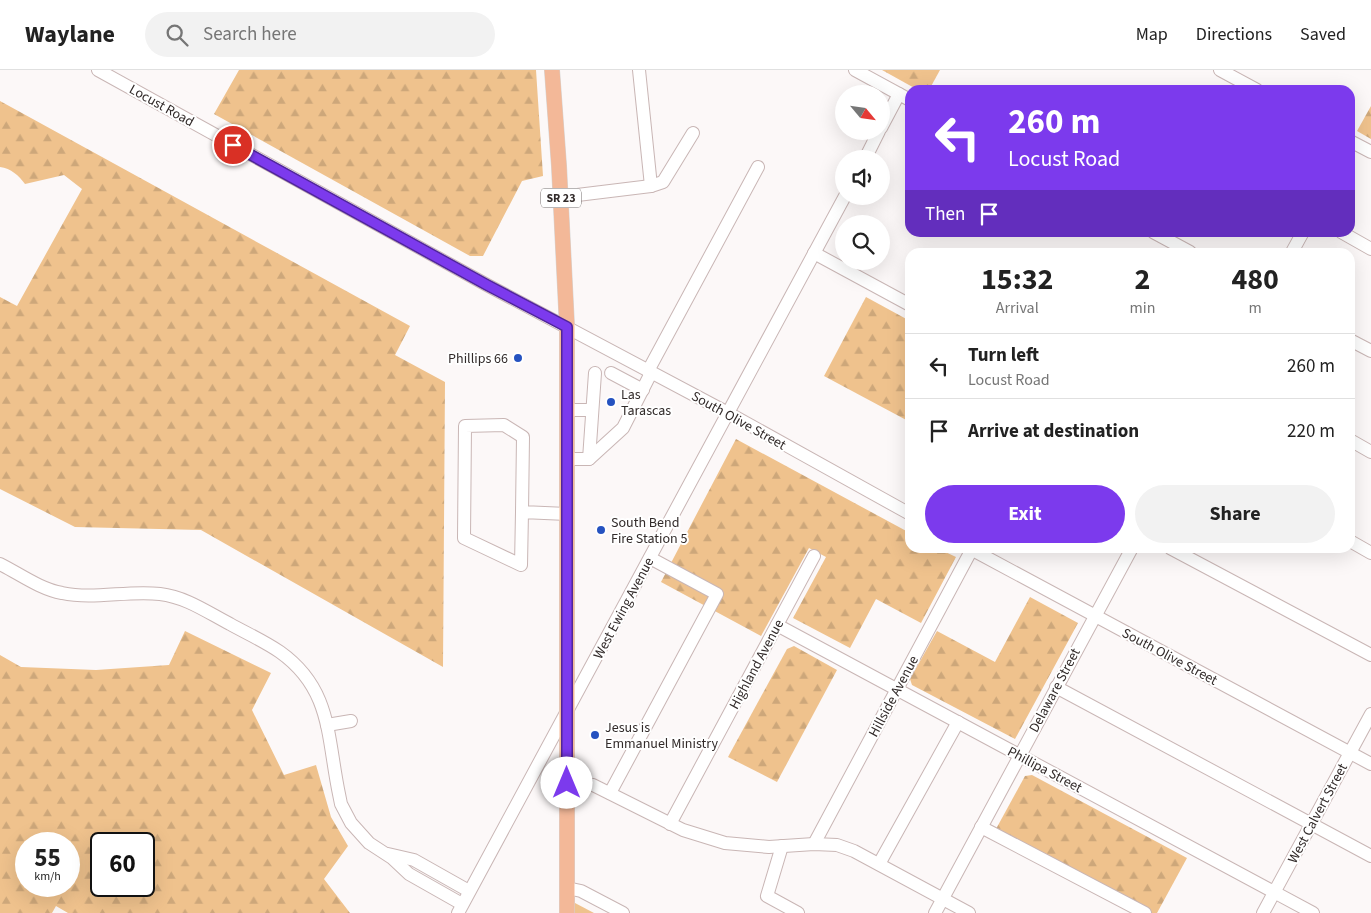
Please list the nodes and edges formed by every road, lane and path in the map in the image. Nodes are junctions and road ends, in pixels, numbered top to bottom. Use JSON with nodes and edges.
{"nodes":[{"id":1,"x":98,"y":70,"type":"edge"},
{"id":2,"x":552,"y":70,"type":"edge"},
{"id":3,"x":639,"y":70,"type":"edge"},
{"id":4,"x":855,"y":70,"type":"edge"},
{"id":5,"x":1220,"y":70,"type":"edge"},
{"id":6,"x":1248,"y":85,"type":"edge"},
{"id":7,"x":905,"y":97,"type":"edge"},
{"id":8,"x":890,"y":116,"type":"edge"},
{"id":9,"x":693,"y":133,"type":"dead end"},
{"id":10,"x":1355,"y":144,"type":"edge"},
{"id":11,"x":1371,"y":152,"type":"edge"},
{"id":12,"x":758,"y":167,"type":"dead end"},
{"id":13,"x":651,"y":186,"type":"junction"},
{"id":14,"x":561,"y":197,"type":"junction"},
{"id":15,"x":839,"y":205,"type":"edge"},
{"id":16,"x":1162,"y":237,"type":"edge"},
{"id":17,"x":1300,"y":237,"type":"edge"},
{"id":18,"x":1350,"y":237,"type":"edge"},
{"id":19,"x":1183,"y":248,"type":"edge"},
{"id":20,"x":1294,"y":248,"type":"edge"},
{"id":21,"x":1371,"y":249,"type":"edge"},
{"id":22,"x":814,"y":254,"type":"junction"},
{"id":23,"x":905,"y":302,"type":"edge"},
{"id":24,"x":567,"y":327,"type":"junction"},
{"id":25,"x":1355,"y":343,"type":"edge"},
{"id":26,"x":1371,"y":351,"type":"edge"},
{"id":27,"x":650,"y":372,"type":"junction"},
{"id":28,"x":595,"y":373,"type":"dead end"},
{"id":29,"x":611,"y":373,"type":"dead end"},
{"id":30,"x":643,"y":390,"type":"junction"},
{"id":31,"x":567,"y":410,"type":"junction"},
{"id":32,"x":592,"y":410,"type":"junction"},
{"id":33,"x":728,"y":413,"type":"junction"},
{"id":34,"x":1355,"y":443,"type":"edge"},
{"id":35,"x":1371,"y":452,"type":"edge"},
{"id":36,"x":567,"y":459,"type":"junction"},
{"id":37,"x":589,"y":459,"type":"junction"},
{"id":38,"x":905,"y":511,"type":"edge"},
{"id":39,"x":522,"y":512,"type":"junction"},
{"id":40,"x":567,"y":514,"type":"junction"},
{"id":41,"x":1355,"y":544,"type":"edge"},
{"id":42,"x":968,"y":553,"type":"edge"},
{"id":43,"x":980,"y":553,"type":"edge"},
{"id":44,"x":1129,"y":553,"type":"edge"},
{"id":45,"x":1179,"y":553,"type":"edge"},
{"id":46,"x":1371,"y":553,"type":"edge"},
{"id":47,"x":814,"y":556,"type":"dead end"},
{"id":48,"x":650,"y":558,"type":"junction"},
{"id":49,"x":0,"y":564,"type":"edge"},
{"id":50,"x":1095,"y":615,"type":"junction"},
{"id":51,"x":777,"y":625,"type":"junction"},
{"id":52,"x":1371,"y":655,"type":"edge"},
{"id":53,"x":1056,"y":687,"type":"junction"},
{"id":54,"x":896,"y":689,"type":"junction"},
{"id":55,"x":567,"y":711,"type":"junction"},
{"id":56,"x":1371,"y":714,"type":"edge"},
{"id":57,"x":351,"y":721,"type":"dead end"},
{"id":58,"x":958,"y":722,"type":"junction"},
{"id":59,"x":327,"y":726,"type":"junction"},
{"id":60,"x":1350,"y":753,"type":"junction"},
{"id":61,"x":1019,"y":755,"type":"junction"},
{"id":62,"x":1371,"y":764,"type":"edge"},
{"id":63,"x":567,"y":783,"type":"junction"},
{"id":64,"x":610,"y":793,"type":"junction"},
{"id":65,"x":670,"y":824,"type":"junction"},
{"id":66,"x":1312,"y":824,"type":"junction"},
{"id":67,"x":982,"y":826,"type":"junction"},
{"id":68,"x":814,"y":844,"type":"junction"},
{"id":69,"x":782,"y":846,"type":"junction"},
{"id":70,"x":386,"y":854,"type":"junction"},
{"id":71,"x":1371,"y":856,"type":"edge"},
{"id":72,"x":879,"y":864,"type":"junction"},
{"id":73,"x":567,"y":888,"type":"junction"},
{"id":74,"x":470,"y":891,"type":"junction"},
{"id":75,"x":1275,"y":892,"type":"junction"},
{"id":76,"x":943,"y":899,"type":"junction"},
{"id":77,"x":460,"y":909,"type":"edge"},
{"id":78,"x":567,"y":913,"type":"edge"},
{"id":79,"x":623,"y":913,"type":"edge"},
{"id":80,"x":798,"y":913,"type":"edge"},
{"id":81,"x":935,"y":913,"type":"edge"},
{"id":82,"x":969,"y":913,"type":"edge"},
{"id":83,"x":1145,"y":913,"type":"edge"},
{"id":84,"x":1263,"y":913,"type":"edge"},
{"id":85,"x":1314,"y":913,"type":"edge"}],
"edges":[{"from":1,"to":24,"type":"street","name":"Locust Road"},
{"from":2,"to":14,"type":"main road","number":"SR 23"},
{"from":3,"to":13,"type":"street"},
{"from":4,"to":7,"type":"street"},
{"from":5,"to":6,"type":"street"},
{"from":7,"to":8,"type":"street"},
{"from":9,"to":13,"type":"street"},
{"from":10,"to":11,"type":"street"},
{"from":12,"to":27,"type":"street"},
{"from":13,"to":14,"type":"street"},
{"from":14,"to":24,"type":"main road","number":"SR 23"},
{"from":15,"to":22,"type":"street","name":"West Ewing Avenue"},
{"from":16,"to":19,"type":"street"},
{"from":17,"to":20,"type":"street"},
{"from":18,"to":21,"type":"street"},
{"from":22,"to":23,"type":"street"},
{"from":22,"to":33,"type":"street","name":"West Ewing Avenue"},
{"from":24,"to":27,"type":"street","name":"South Olive Street"},
{"from":24,"to":31,"type":"main road","number":"SR 23"},
{"from":25,"to":26,"type":"street"},
{"from":27,"to":30,"type":"street"},
{"from":27,"to":33,"type":"street","name":"South Olive Street"},
{"from":28,"to":32,"type":"street"},
{"from":29,"to":30,"type":"street"},
{"from":30,"to":37,"type":"street"},
{"from":31,"to":32,"type":"street"},
{"from":31,"to":36,"type":"main road","number":"SR 23"},
{"from":32,"to":37,"type":"street"},
{"from":33,"to":38,"type":"street","name":"South Olive Street"},
{"from":33,"to":48,"type":"street","name":"West Ewing Avenue"},
{"from":34,"to":35,"type":"street"},
{"from":36,"to":37,"type":"street"},
{"from":36,"to":40,"type":"main road","number":"SR 23"},
{"from":39,"to":39,"type":"street"},
{"from":39,"to":40,"type":"street"},
{"from":40,"to":55,"type":"main road","number":"SR 23"},
{"from":41,"to":46,"type":"street"},
{"from":42,"to":54,"type":"street","name":"Hillside Avenue"},
{"from":43,"to":50,"type":"street","name":"South Olive Street"},
{"from":44,"to":50,"type":"street","name":"Delaware Street"},
{"from":45,"to":52,"type":"street"},
{"from":47,"to":51,"type":"street","name":"Highland Avenue"},
{"from":48,"to":55,"type":"street","name":"West Ewing Avenue"},
{"from":48,"to":64,"type":"street"},
{"from":49,"to":59,"type":"street"},
{"from":50,"to":53,"type":"street","name":"Delaware Street"},
{"from":50,"to":60,"type":"street","name":"South Olive Street"},
{"from":51,"to":54,"type":"street","name":"Phillipa Street"},
{"from":51,"to":65,"type":"street","name":"Highland Avenue"},
{"from":53,"to":61,"type":"street","name":"Delaware Street"},
{"from":53,"to":66,"type":"street"},
{"from":54,"to":58,"type":"street","name":"Phillipa Street"},
{"from":54,"to":68,"type":"street","name":"Hillside Avenue"},
{"from":55,"to":63,"type":"main road","number":"SR 23"},
{"from":55,"to":74,"type":"street","name":"West Ewing Avenue"},
{"from":56,"to":60,"type":"street","name":"West Calvert Street"},
{"from":57,"to":59,"type":"street"},
{"from":58,"to":61,"type":"street","name":"Phillipa Street"},
{"from":58,"to":72,"type":"street"},
{"from":59,"to":70,"type":"street"},
{"from":60,"to":62,"type":"street","name":"South Olive Street"},
{"from":60,"to":66,"type":"street","name":"West Calvert Street"},
{"from":61,"to":67,"type":"street","name":"Delaware Street"},
{"from":61,"to":75,"type":"street","name":"Phillipa Street"},
{"from":63,"to":64,"type":"street"},
{"from":63,"to":73,"type":"main road","number":"SR 23"},
{"from":64,"to":65,"type":"street"},
{"from":65,"to":69,"type":"street"},
{"from":66,"to":71,"type":"street"},
{"from":66,"to":75,"type":"street","name":"West Calvert Street"},
{"from":67,"to":76,"type":"street","name":"Delaware Street"},
{"from":67,"to":83,"type":"street"},
{"from":68,"to":69,"type":"street"},
{"from":68,"to":72,"type":"street"},
{"from":69,"to":80,"type":"street"},
{"from":70,"to":74,"type":"street"},
{"from":70,"to":77,"type":"street"},
{"from":72,"to":76,"type":"street"},
{"from":73,"to":78,"type":"main road","number":"SR 23"},
{"from":73,"to":79,"type":"street"},
{"from":74,"to":77,"type":"street","name":"West Ewing Avenue"},
{"from":75,"to":84,"type":"street","name":"West Calvert Street"},
{"from":75,"to":85,"type":"street","name":"Phillipa Street"},
{"from":76,"to":81,"type":"street","name":"Delaware Street"},
{"from":76,"to":82,"type":"street"}]}
